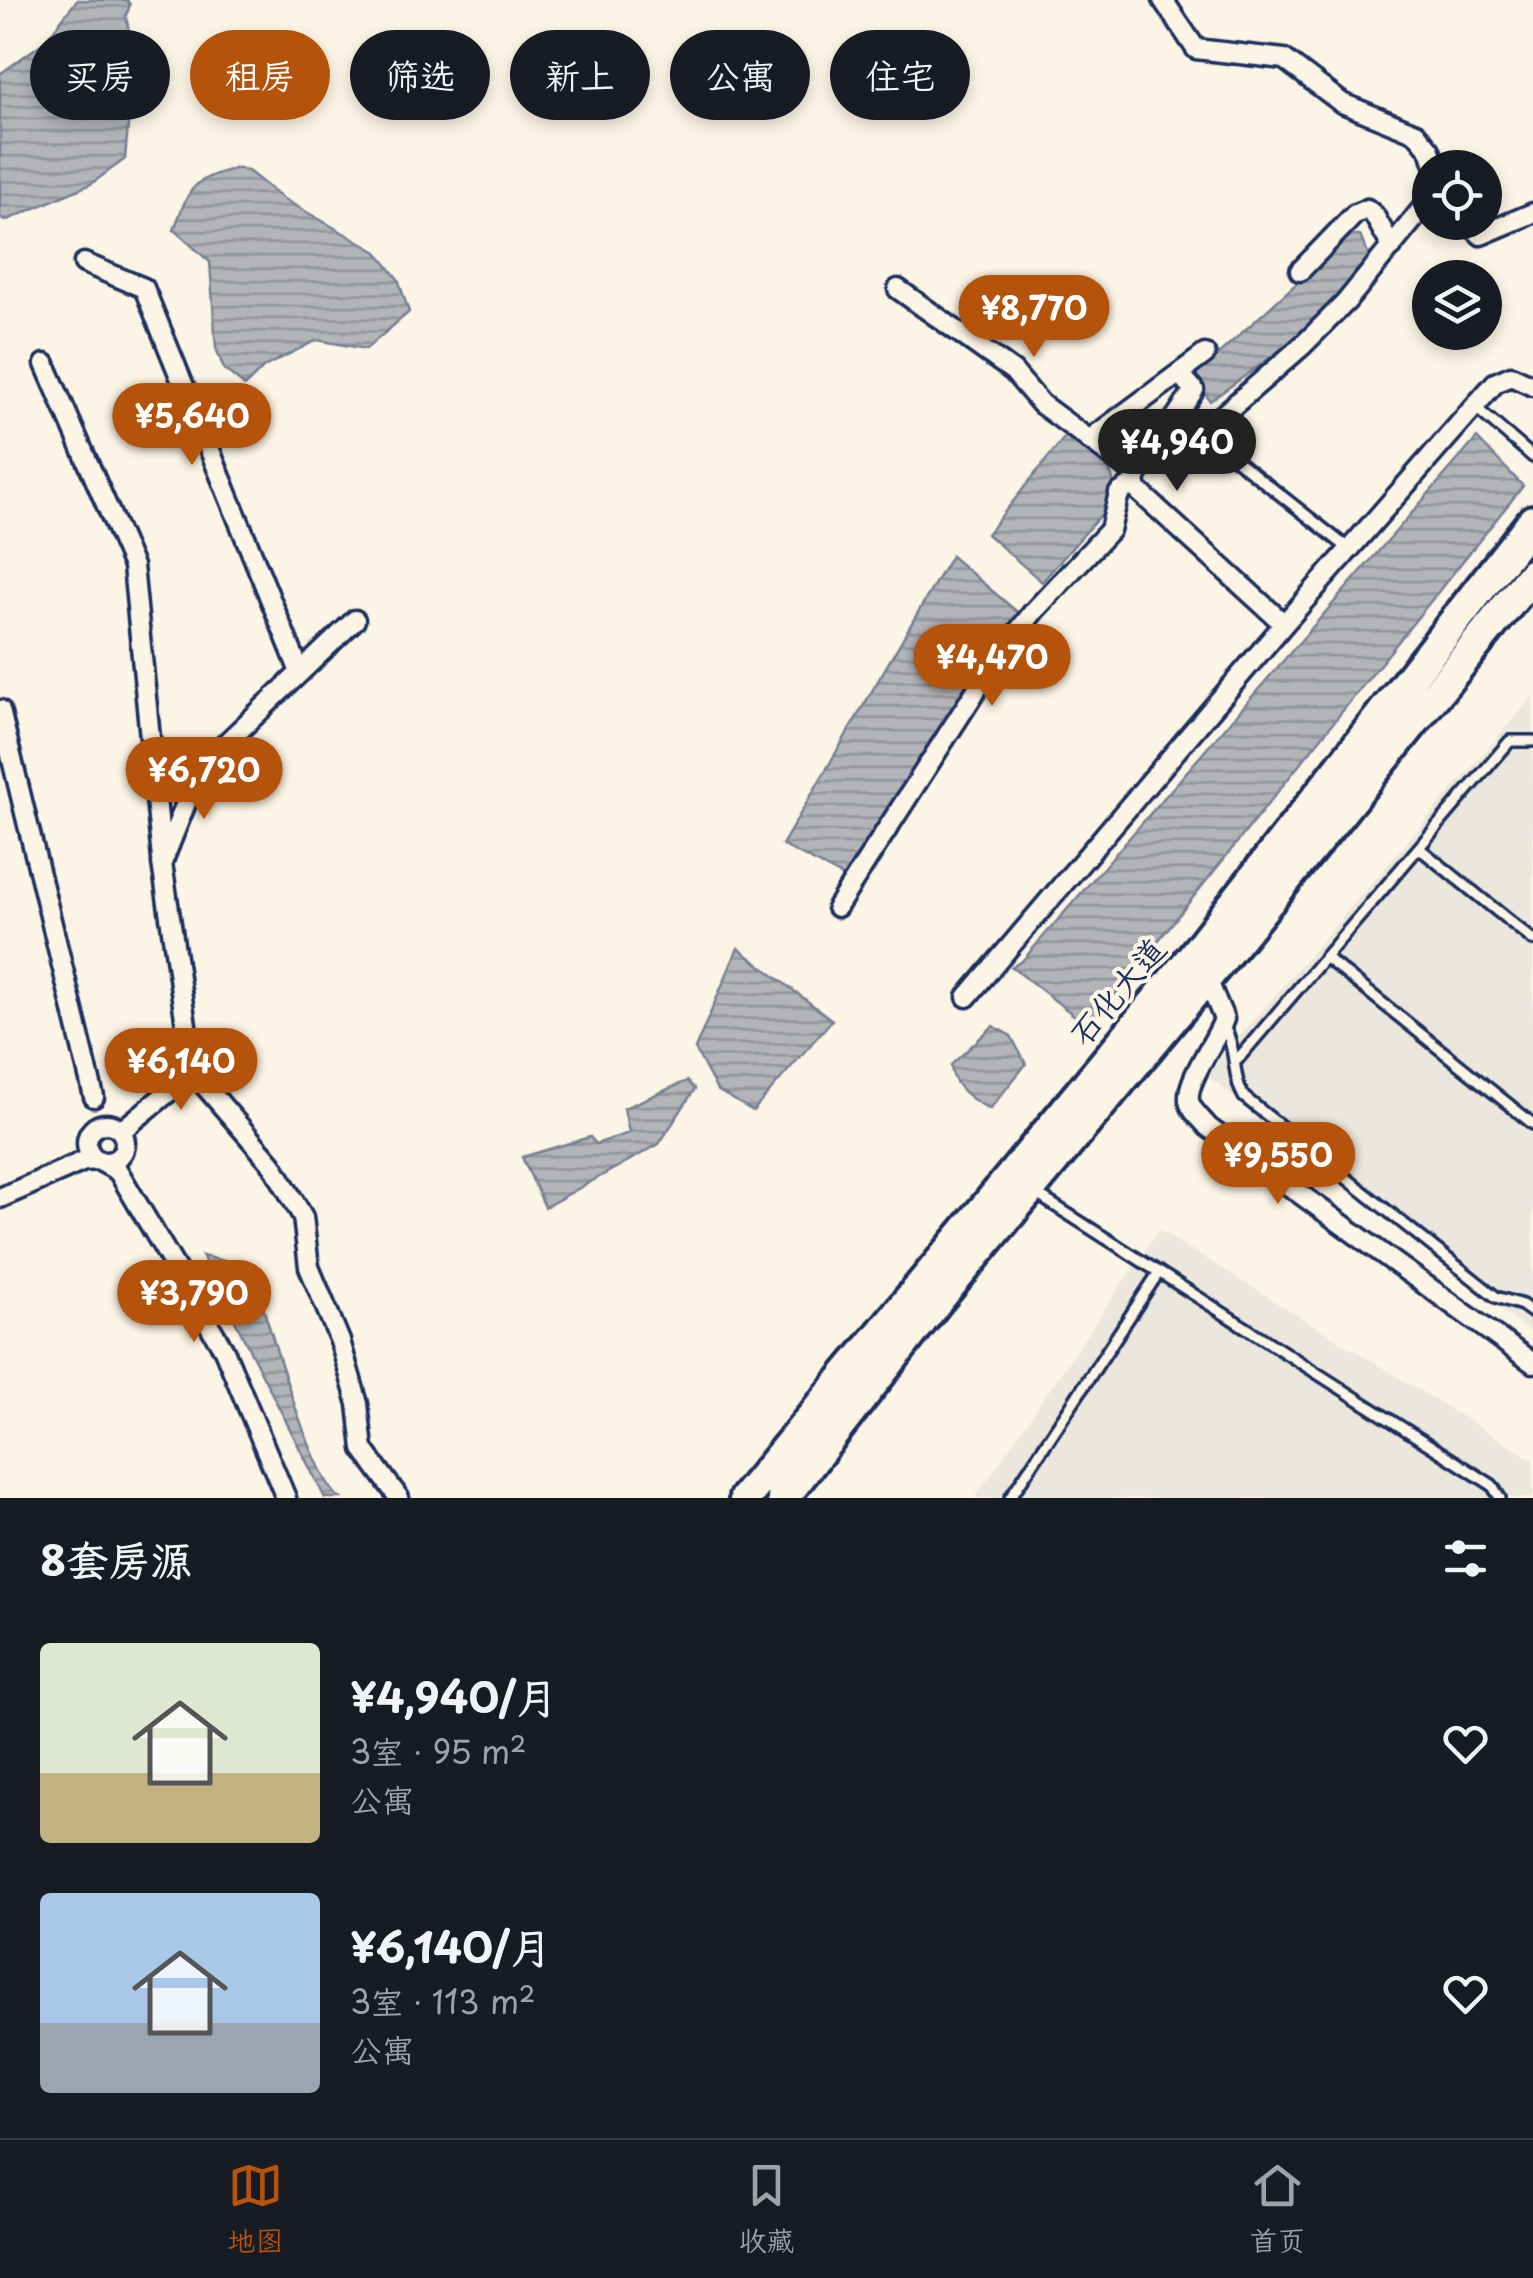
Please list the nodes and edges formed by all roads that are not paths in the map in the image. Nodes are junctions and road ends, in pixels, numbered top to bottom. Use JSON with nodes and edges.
{"nodes":[{"id":1,"x":1163,"y":0,"type":"edge"},
{"id":2,"x":1430,"y":150,"type":"edge"},
{"id":3,"x":1533,"y":212,"type":"edge"},
{"id":4,"x":1412,"y":222,"type":"edge"},
{"id":5,"x":1502,"y":225,"type":"edge"},
{"id":6,"x":1392,"y":247,"type":"junction"},
{"id":7,"x":84,"y":262,"type":"dead end"},
{"id":8,"x":1300,"y":271,"type":"dead end"},
{"id":9,"x":898,"y":289,"type":"dead end"},
{"id":10,"x":1205,"y":354,"type":"dead end"},
{"id":11,"x":45,"y":364,"type":"dead end"},
{"id":12,"x":1179,"y":373,"type":"junction"},
{"id":13,"x":1533,"y":386,"type":"edge"},
{"id":14,"x":1474,"y":406,"type":"junction"},
{"id":15,"x":1178,"y":414,"type":"junction"},
{"id":16,"x":1202,"y":433,"type":"junction"},
{"id":17,"x":1089,"y":440,"type":"junction"},
{"id":18,"x":1533,"y":458,"type":"edge"},
{"id":19,"x":1136,"y":481,"type":"junction"},
{"id":20,"x":1533,"y":521,"type":"edge"},
{"id":21,"x":1350,"y":549,"type":"junction"},
{"id":22,"x":1533,"y":574,"type":"edge"},
{"id":23,"x":356,"y":620,"type":"dead end"},
{"id":24,"x":1284,"y":624,"type":"junction"},
{"id":25,"x":300,"y":672,"type":"junction"},
{"id":26,"x":0,"y":710,"type":"edge"},
{"id":27,"x":1533,"y":741,"type":"edge"},
{"id":28,"x":1418,"y":848,"type":"junction"},
{"id":29,"x":162,"y":864,"type":"junction"},
{"id":30,"x":837,"y":907,"type":"dead end"},
{"id":31,"x":1533,"y":940,"type":"edge"},
{"id":32,"x":1325,"y":957,"type":"junction"},
{"id":33,"x":1199,"y":968,"type":"junction"},
{"id":34,"x":966,"y":997,"type":"dead end"},
{"id":35,"x":1222,"y":1024,"type":"junction"},
{"id":36,"x":1237,"y":1060,"type":"junction"},
{"id":37,"x":193,"y":1072,"type":"junction"},
{"id":38,"x":94,"y":1096,"type":"junction"},
{"id":39,"x":1533,"y":1124,"type":"edge"},
{"id":40,"x":121,"y":1135,"type":"junction"},
{"id":41,"x":89,"y":1136,"type":"junction"},
{"id":42,"x":98,"y":1160,"type":"junction"},
{"id":43,"x":72,"y":1165,"type":"junction"},
{"id":44,"x":126,"y":1182,"type":"junction"},
{"id":45,"x":1030,"y":1190,"type":"junction"},
{"id":46,"x":0,"y":1198,"type":"edge"},
{"id":47,"x":1160,"y":1272,"type":"junction"},
{"id":48,"x":1533,"y":1298,"type":"edge"},
{"id":49,"x":1529,"y":1311,"type":"edge"},
{"id":50,"x":1533,"y":1363,"type":"edge"},
{"id":51,"x":766,"y":1494,"type":"edge"},
{"id":52,"x":286,"y":1498,"type":"edge"},
{"id":53,"x":400,"y":1498,"type":"edge"},
{"id":54,"x":1010,"y":1498,"type":"edge"},
{"id":55,"x":1500,"y":1498,"type":"edge"}],
"edges":[{"from":1,"to":2,"type":"street"},
{"from":3,"to":5,"type":"street"},
{"from":4,"to":6,"type":"street"},
{"from":6,"to":8,"type":"street"},
{"from":6,"to":16,"type":"street"},
{"from":7,"to":25,"type":"street"},
{"from":9,"to":17,"type":"street"},
{"from":10,"to":12,"type":"street"},
{"from":11,"to":29,"type":"street"},
{"from":12,"to":15,"type":"street"},
{"from":12,"to":17,"type":"street"},
{"from":13,"to":14,"type":"street"},
{"from":14,"to":18,"type":"lane"},
{"from":14,"to":21,"type":"street"},
{"from":15,"to":16,"type":"street"},
{"from":15,"to":19,"type":"street"},
{"from":16,"to":21,"type":"lane"},
{"from":17,"to":19,"type":"street"},
{"from":19,"to":24,"type":"street"},
{"from":19,"to":30,"type":"street"},
{"from":20,"to":33,"type":"main road","name":"石化大道"},
{"from":21,"to":24,"type":"street"},
{"from":22,"to":33,"type":"main road","name":"石化大道"},
{"from":23,"to":25,"type":"street"},
{"from":24,"to":34,"type":"street"},
{"from":25,"to":29,"type":"street"},
{"from":26,"to":38,"type":"street"},
{"from":27,"to":28,"type":"lane"},
{"from":28,"to":31,"type":"lane"},
{"from":28,"to":32,"type":"lane"},
{"from":29,"to":37,"type":"street"},
{"from":32,"to":36,"type":"lane"},
{"from":32,"to":39,"type":"lane"},
{"from":33,"to":35,"type":"street"},
{"from":33,"to":45,"type":"main road","name":"石化大道"},
{"from":33,"to":51,"type":"main road","name":"石化大道"},
{"from":35,"to":36,"type":"lane"},
{"from":35,"to":50,"type":"street"},
{"from":36,"to":49,"type":"lane"},
{"from":37,"to":40,"type":"street"},
{"from":37,"to":53,"type":"street"},
{"from":38,"to":40,"type":"street"},
{"from":38,"to":41,"type":"street"},
{"from":40,"to":41,"type":"street"},
{"from":40,"to":42,"type":"street"},
{"from":40,"to":44,"type":"street"},
{"from":41,"to":42,"type":"street"},
{"from":41,"to":43,"type":"street"},
{"from":42,"to":43,"type":"street"},
{"from":42,"to":44,"type":"street"},
{"from":43,"to":46,"type":"street"},
{"from":44,"to":52,"type":"street"},
{"from":45,"to":47,"type":"lane"},
{"from":45,"to":51,"type":"main road","name":"石化大道"},
{"from":47,"to":54,"type":"lane"},
{"from":47,"to":55,"type":"lane"},
{"from":48,"to":49,"type":"lane"}]}
